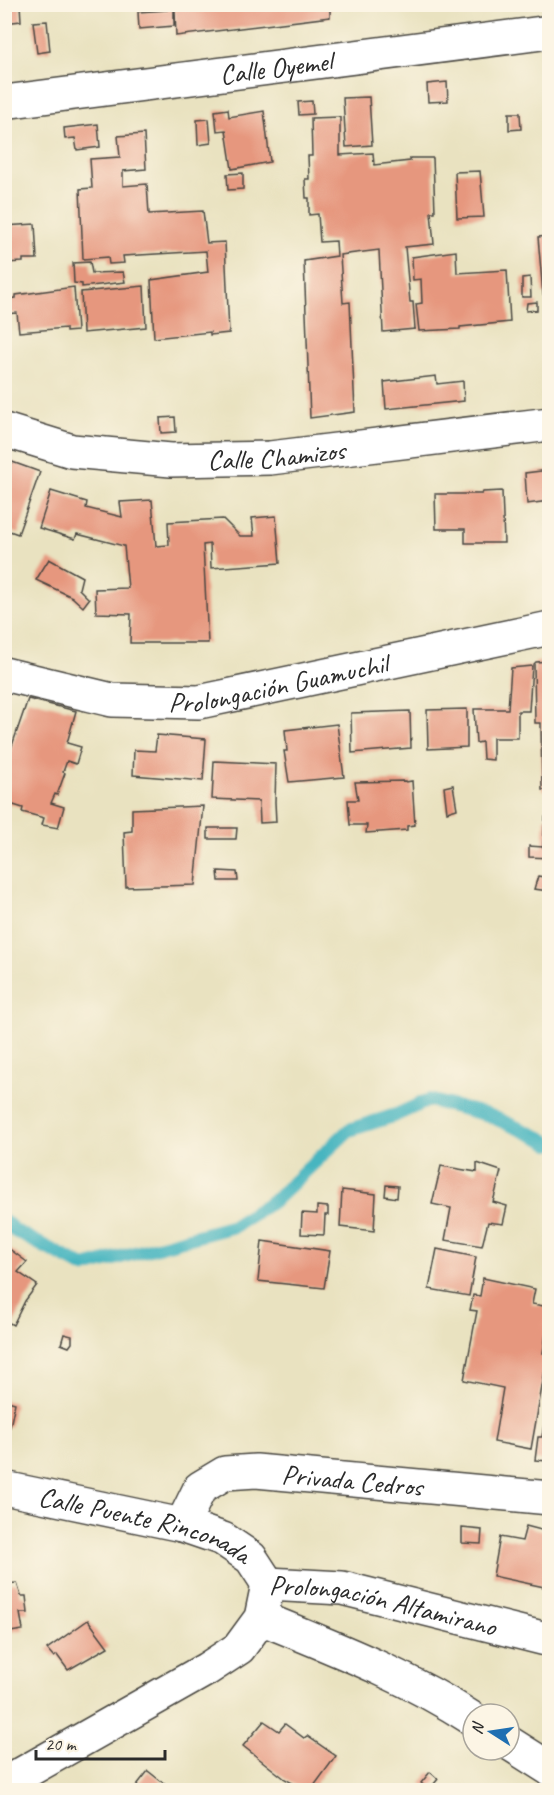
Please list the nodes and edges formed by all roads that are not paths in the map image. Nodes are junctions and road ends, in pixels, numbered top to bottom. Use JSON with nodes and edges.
{"nodes":[{"id":1,"x":549,"y":32,"type":"edge"},
{"id":2,"x":4,"y":102,"type":"edge"},
{"id":3,"x":549,"y":424,"type":"edge"},
{"id":4,"x":4,"y":430,"type":"edge"},
{"id":5,"x":549,"y":628,"type":"edge"},
{"id":6,"x":4,"y":674,"type":"edge"},
{"id":7,"x":4,"y":1488,"type":"edge"},
{"id":8,"x":549,"y":1498,"type":"edge"},
{"id":9,"x":182,"y":1525,"type":"junction"},
{"id":10,"x":268,"y":1584,"type":"junction"},
{"id":11,"x":261,"y":1618,"type":"junction"},
{"id":12,"x":549,"y":1640,"type":"edge"},
{"id":13,"x":461,"y":1711,"type":"edge"},
{"id":14,"x":521,"y":1751,"type":"edge"},
{"id":15,"x":549,"y":1769,"type":"edge"},
{"id":16,"x":4,"y":1784,"type":"edge"}],
"edges":[{"from":1,"to":2,"type":"street","name":"Calle Oyemel"},
{"from":3,"to":4,"type":"street","name":"Calle Chamizos"},
{"from":5,"to":6,"type":"street","name":"Prolongación Guamuchil"},
{"from":7,"to":9,"type":"street","name":"Calle Puente Rinconada"},
{"from":8,"to":9,"type":"street","name":"Privada Cedros"},
{"from":9,"to":10,"type":"street","name":"Calle Puente Rinconada"},
{"from":10,"to":11,"type":"street","name":"Prolongación Altamirano"},
{"from":10,"to":12,"type":"street","name":"Prolongación Altamirano"},
{"from":11,"to":13,"type":"street"},
{"from":11,"to":16,"type":"street","name":"Prolongación Altamirano"},
{"from":14,"to":15,"type":"street"}]}
